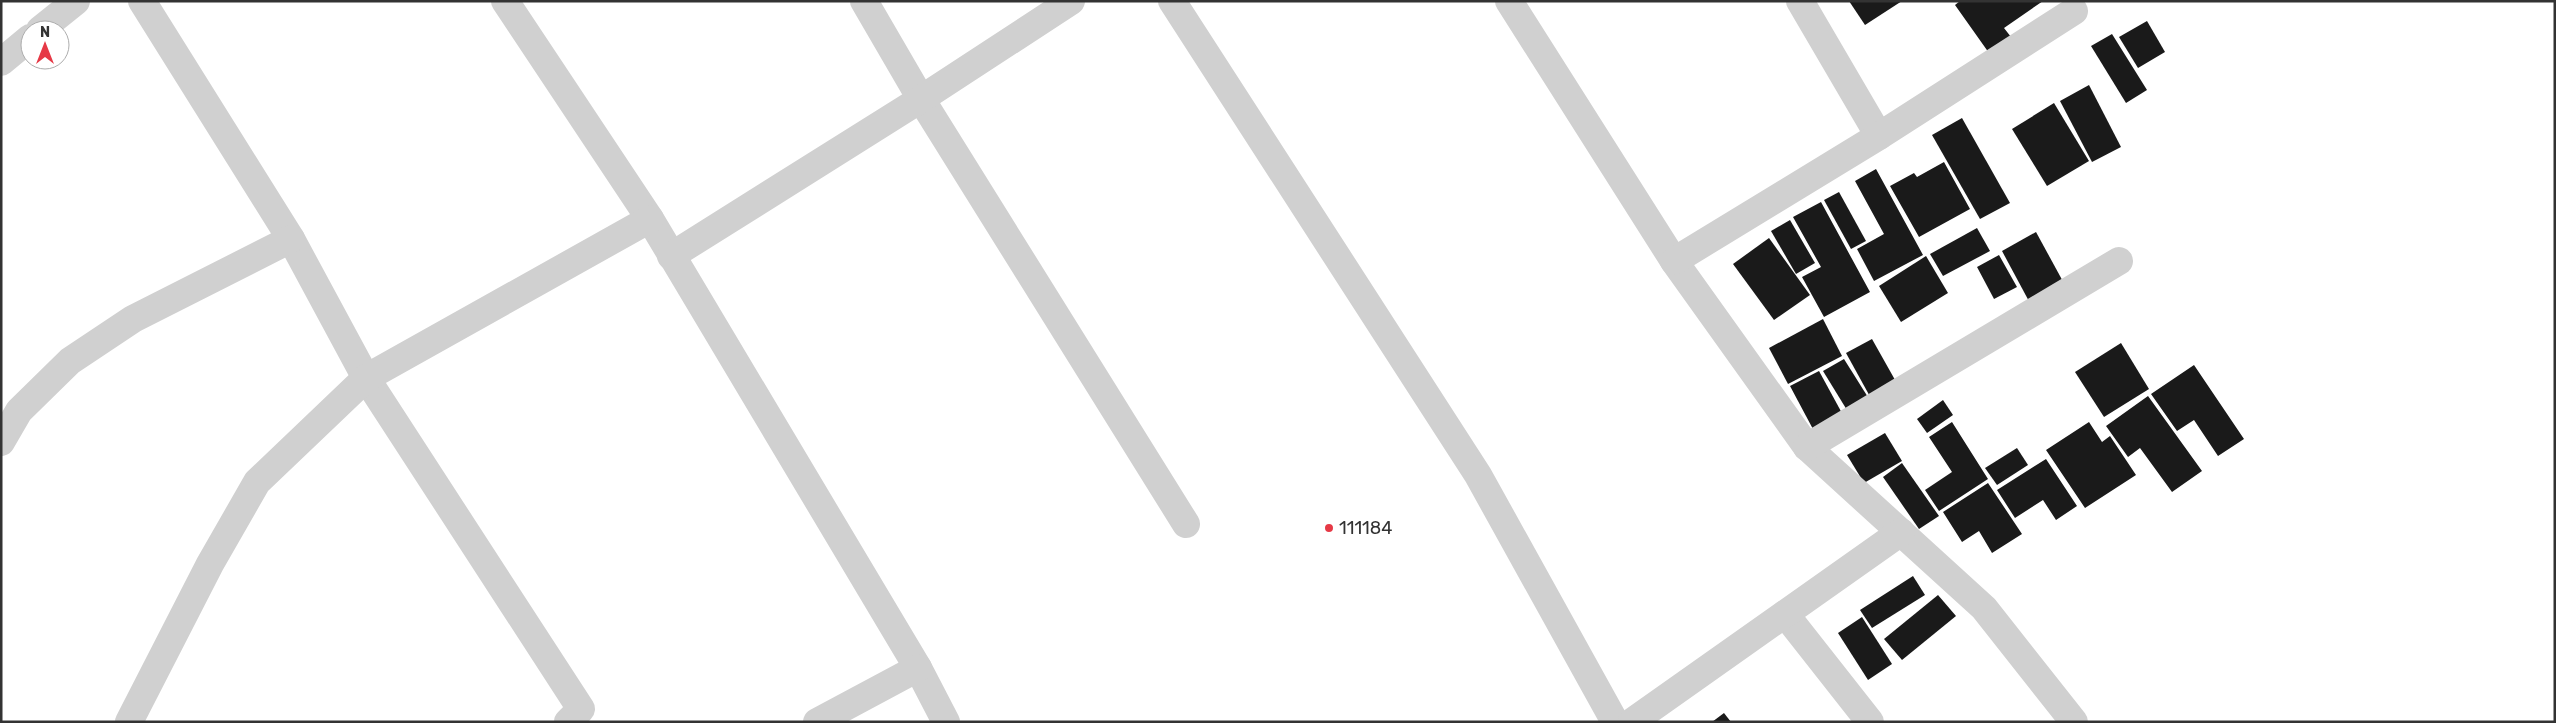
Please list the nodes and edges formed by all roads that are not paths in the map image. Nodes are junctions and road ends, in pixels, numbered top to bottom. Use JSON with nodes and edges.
{"nodes":[{"id":1,"x":76,"y":1,"type":"edge"},
{"id":2,"x":142,"y":1,"type":"edge"},
{"id":3,"x":505,"y":1,"type":"edge"},
{"id":4,"x":864,"y":1,"type":"edge"},
{"id":5,"x":1071,"y":1,"type":"edge"},
{"id":6,"x":1172,"y":1,"type":"edge"},
{"id":7,"x":1509,"y":1,"type":"edge"},
{"id":8,"x":1800,"y":1,"type":"edge"},
{"id":9,"x":2074,"y":11,"type":"dead end"},
{"id":10,"x":52,"y":20,"type":"edge"},
{"id":11,"x":20,"y":46,"type":"edge"},
{"id":12,"x":1,"y":62,"type":"edge"},
{"id":13,"x":921,"y":99,"type":"junction"},
{"id":14,"x":1879,"y":136,"type":"junction"},
{"id":15,"x":650,"y":219,"type":"junction"},
{"id":16,"x":292,"y":239,"type":"junction"},
{"id":17,"x":671,"y":256,"type":"junction"},
{"id":18,"x":1674,"y":261,"type":"junction"},
{"id":19,"x":2119,"y":261,"type":"dead end"},
{"id":20,"x":366,"y":378,"type":"junction"},
{"id":21,"x":1,"y":442,"type":"edge"},
{"id":22,"x":1807,"y":447,"type":"junction"},
{"id":23,"x":1186,"y":524,"type":"dead end"},
{"id":24,"x":1901,"y":532,"type":"junction"},
{"id":25,"x":1785,"y":614,"type":"junction"},
{"id":26,"x":918,"y":668,"type":"junction"},
{"id":27,"x":580,"y":718,"type":"edge"},
{"id":28,"x":129,"y":722,"type":"edge"},
{"id":29,"x":817,"y":722,"type":"edge"},
{"id":30,"x":946,"y":722,"type":"edge"},
{"id":31,"x":1615,"y":722,"type":"edge"},
{"id":32,"x":1632,"y":722,"type":"edge"},
{"id":33,"x":1870,"y":722,"type":"edge"},
{"id":34,"x":2074,"y":722,"type":"edge"}],
"edges":[{"from":1,"to":10,"type":"street"},
{"from":2,"to":16,"type":"street"},
{"from":3,"to":15,"type":"street"},
{"from":4,"to":13,"type":"street"},
{"from":5,"to":13,"type":"street"},
{"from":6,"to":31,"type":"street"},
{"from":7,"to":18,"type":"street"},
{"from":8,"to":14,"type":"street"},
{"from":9,"to":14,"type":"street"},
{"from":11,"to":12,"type":"street"},
{"from":13,"to":17,"type":"street"},
{"from":13,"to":23,"type":"street"},
{"from":14,"to":18,"type":"street"},
{"from":15,"to":17,"type":"street"},
{"from":15,"to":20,"type":"street"},
{"from":16,"to":20,"type":"street"},
{"from":16,"to":21,"type":"street"},
{"from":17,"to":26,"type":"street"},
{"from":18,"to":22,"type":"street"},
{"from":19,"to":22,"type":"street"},
{"from":20,"to":27,"type":"street"},
{"from":20,"to":28,"type":"street"},
{"from":22,"to":24,"type":"street"},
{"from":24,"to":25,"type":"street"},
{"from":24,"to":34,"type":"street"},
{"from":25,"to":32,"type":"street"},
{"from":25,"to":33,"type":"street"},
{"from":26,"to":29,"type":"street"},
{"from":26,"to":30,"type":"street"}]}
